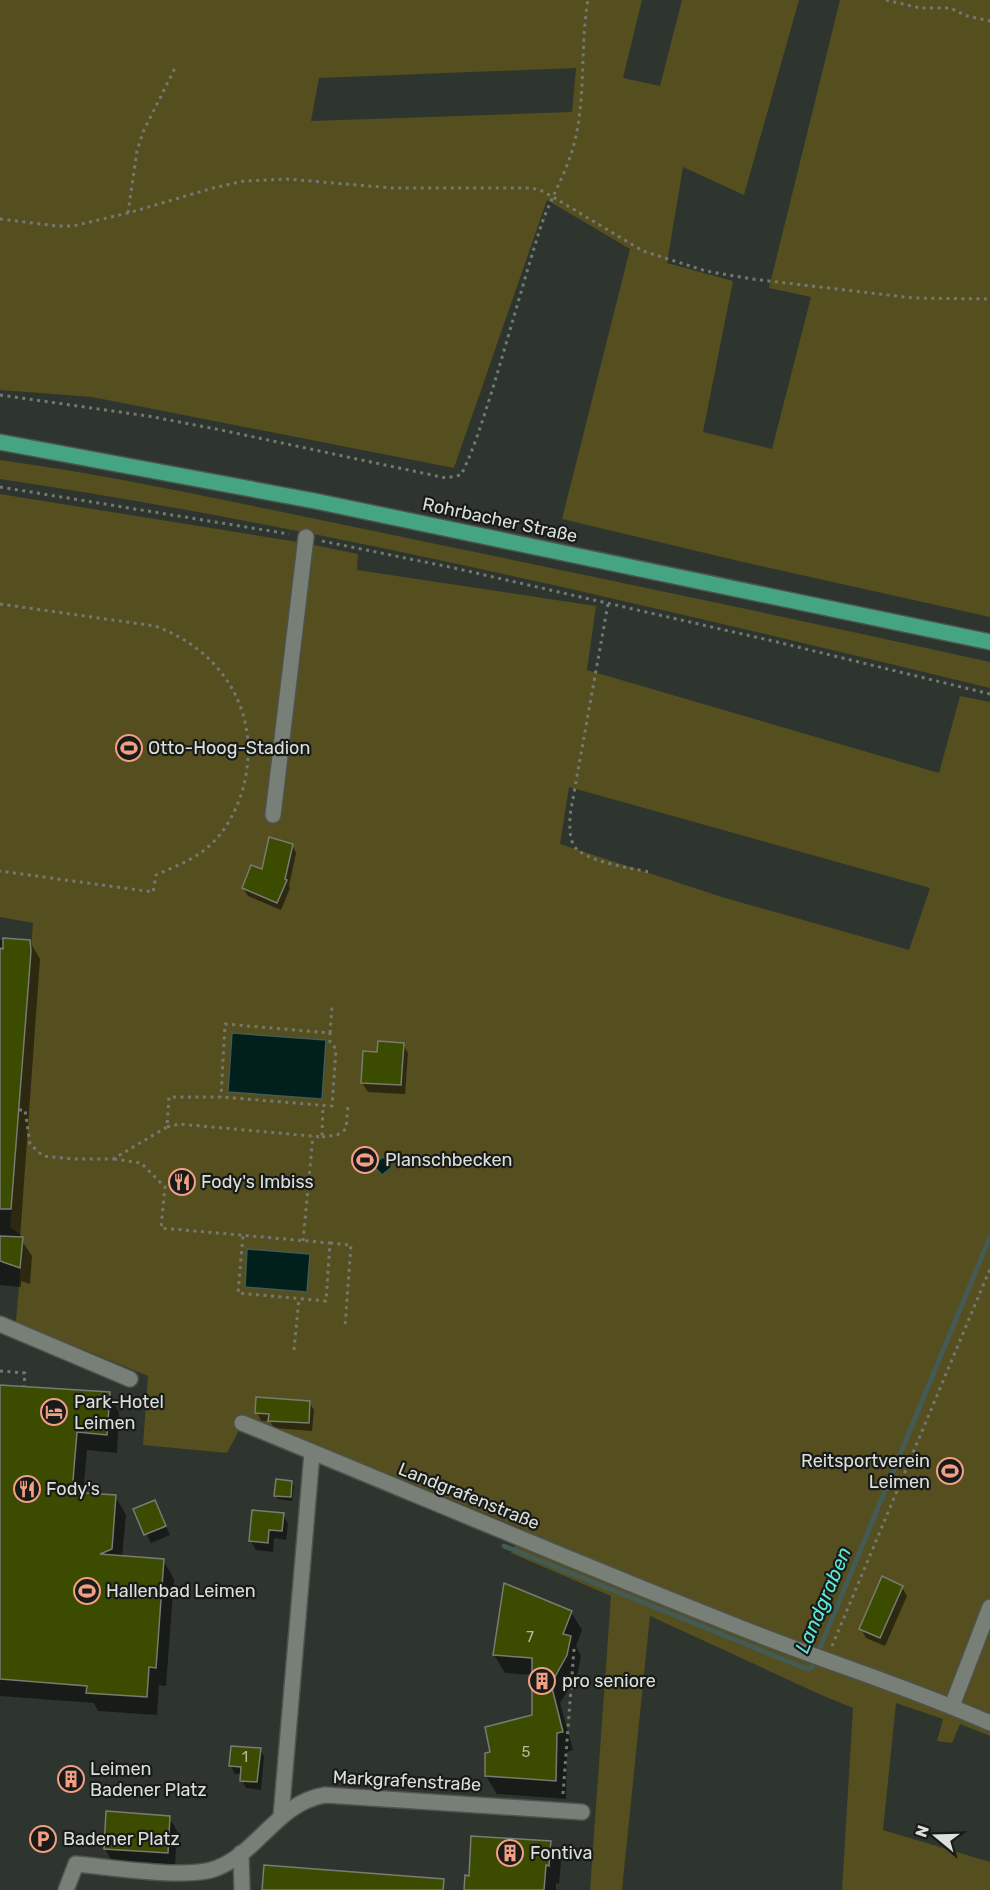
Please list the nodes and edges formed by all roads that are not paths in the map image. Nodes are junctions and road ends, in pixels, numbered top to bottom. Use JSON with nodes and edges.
{"nodes":[{"id":1,"x":0,"y":442,"type":"edge"},
{"id":2,"x":306,"y":537,"type":"road end"},
{"id":3,"x":990,"y":642,"type":"edge"},
{"id":4,"x":273,"y":814,"type":"dead end"},
{"id":5,"x":0,"y":1324,"type":"edge"},
{"id":6,"x":130,"y":1379,"type":"dead end"},
{"id":7,"x":242,"y":1424,"type":"dead end"},
{"id":8,"x":312,"y":1453,"type":"junction"},
{"id":9,"x":990,"y":1607,"type":"edge"},
{"id":10,"x":952,"y":1706,"type":"junction"},
{"id":11,"x":990,"y":1723,"type":"edge"},
{"id":12,"x":582,"y":1812,"type":"dead end"},
{"id":13,"x":281,"y":1817,"type":"junction"},
{"id":14,"x":241,"y":1853,"type":"junction"},
{"id":15,"x":66,"y":1890,"type":"edge"},
{"id":16,"x":242,"y":1890,"type":"edge"}],
"edges":[{"from":1,"to":3,"type":"main road","name":"Rohrbacher Straße"},
{"from":2,"to":4,"type":"street"},
{"from":5,"to":6,"type":"street"},
{"from":7,"to":8,"type":"street","name":"Landgrafenstraße"},
{"from":8,"to":10,"type":"street","name":"Landgrafenstraße"},
{"from":8,"to":13,"type":"street"},
{"from":9,"to":10,"type":"street"},
{"from":10,"to":11,"type":"street","name":"Landgrafenstraße"},
{"from":12,"to":13,"type":"street","name":"Markgrafenstraße"},
{"from":13,"to":14,"type":"street","name":"Markgrafenstraße"},
{"from":14,"to":15,"type":"street","name":"Markgrafenstraße"},
{"from":14,"to":16,"type":"street"}]}
